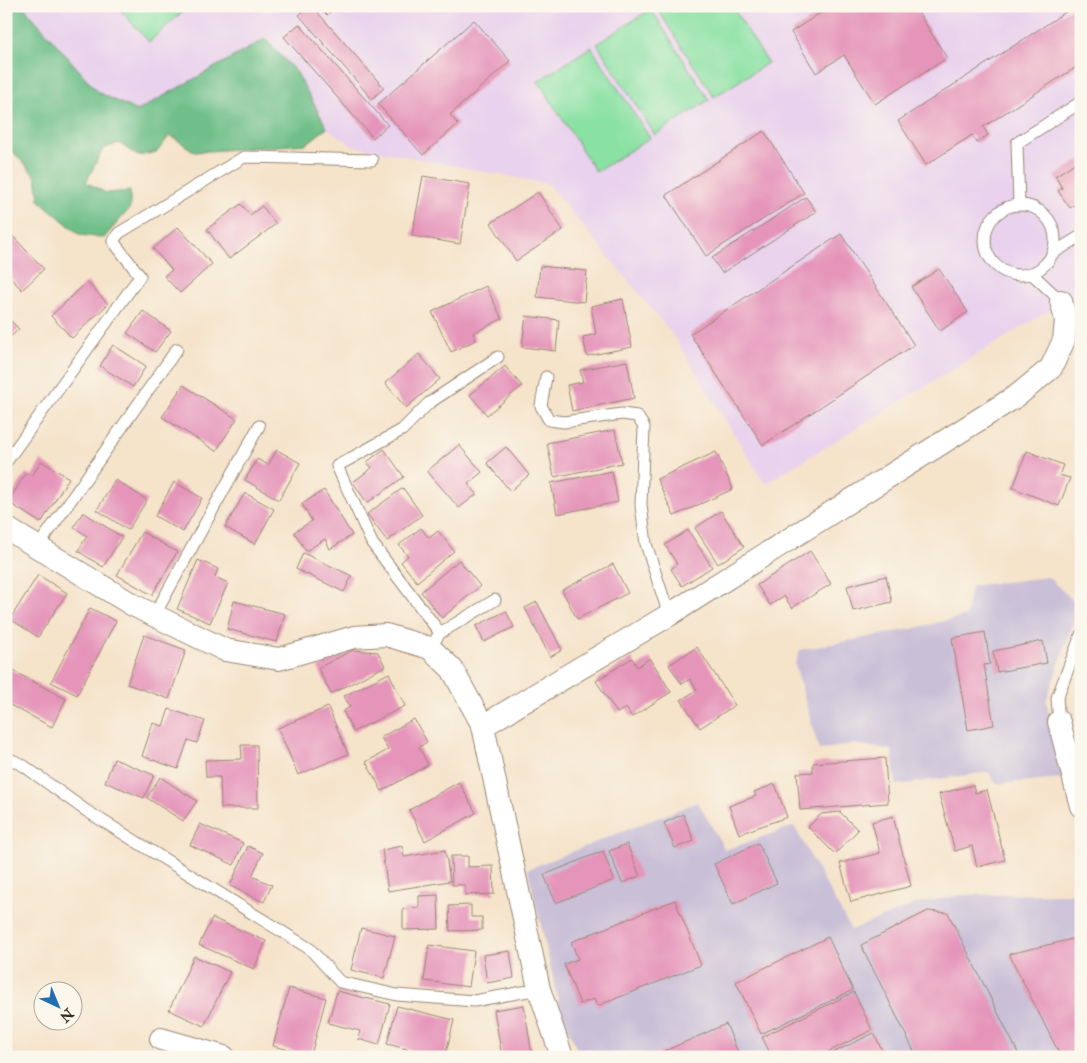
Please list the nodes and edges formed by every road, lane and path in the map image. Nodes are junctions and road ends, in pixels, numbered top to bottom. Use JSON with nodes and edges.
{"nodes":[{"id":1,"x":1081,"y":102,"type":"edge"},
{"id":2,"x":372,"y":160,"type":"dead end"},
{"id":3,"x":1018,"y":204,"type":"junction"},
{"id":4,"x":1081,"y":236,"type":"edge"},
{"id":5,"x":1053,"y":253,"type":"junction"},
{"id":6,"x":1031,"y":273,"type":"junction"},
{"id":7,"x":1061,"y":301,"type":"joint"},
{"id":8,"x":177,"y":349,"type":"dead end"},
{"id":9,"x":498,"y":357,"type":"dead end"},
{"id":10,"x":546,"y":377,"type":"dead end"},
{"id":11,"x":259,"y":426,"type":"dead end"},
{"id":12,"x":6,"y":462,"type":"edge"},
{"id":13,"x":6,"y":528,"type":"edge"},
{"id":14,"x":36,"y":548,"type":"junction"},
{"id":15,"x":495,"y":600,"type":"dead end"},
{"id":16,"x":669,"y":615,"type":"junction"},
{"id":17,"x":154,"y":616,"type":"junction"},
{"id":18,"x":1081,"y":635,"type":"edge"},
{"id":19,"x":435,"y":641,"type":"junction"},
{"id":20,"x":1059,"y":722,"type":"joint"},
{"id":21,"x":483,"y":726,"type":"junction"},
{"id":22,"x":6,"y":757,"type":"edge"},
{"id":23,"x":1081,"y":806,"type":"edge"},
{"id":24,"x":539,"y":989,"type":"junction"},
{"id":25,"x":161,"y":1039,"type":"dead end"},
{"id":26,"x":224,"y":1057,"type":"edge"},
{"id":27,"x":562,"y":1057,"type":"edge"}],
"edges":[{"from":1,"to":3,"type":"lane"},
{"from":2,"to":12,"type":"lane"},
{"from":3,"to":5,"type":"lane"},
{"from":3,"to":6,"type":"lane"},
{"from":4,"to":5,"type":"lane"},
{"from":5,"to":6,"type":"lane"},
{"from":6,"to":7,"type":"lane"},
{"from":7,"to":16,"type":"street"},
{"from":8,"to":14,"type":"lane"},
{"from":9,"to":19,"type":"lane"},
{"from":10,"to":16,"type":"lane"},
{"from":11,"to":17,"type":"lane"},
{"from":13,"to":14,"type":"street"},
{"from":14,"to":17,"type":"street"},
{"from":15,"to":19,"type":"lane"},
{"from":16,"to":21,"type":"street"},
{"from":17,"to":19,"type":"street"},
{"from":18,"to":20,"type":"lane"},
{"from":19,"to":21,"type":"street"},
{"from":20,"to":23,"type":"street"},
{"from":21,"to":24,"type":"street"},
{"from":22,"to":24,"type":"lane"},
{"from":24,"to":27,"type":"street"},
{"from":25,"to":26,"type":"street"}]}
